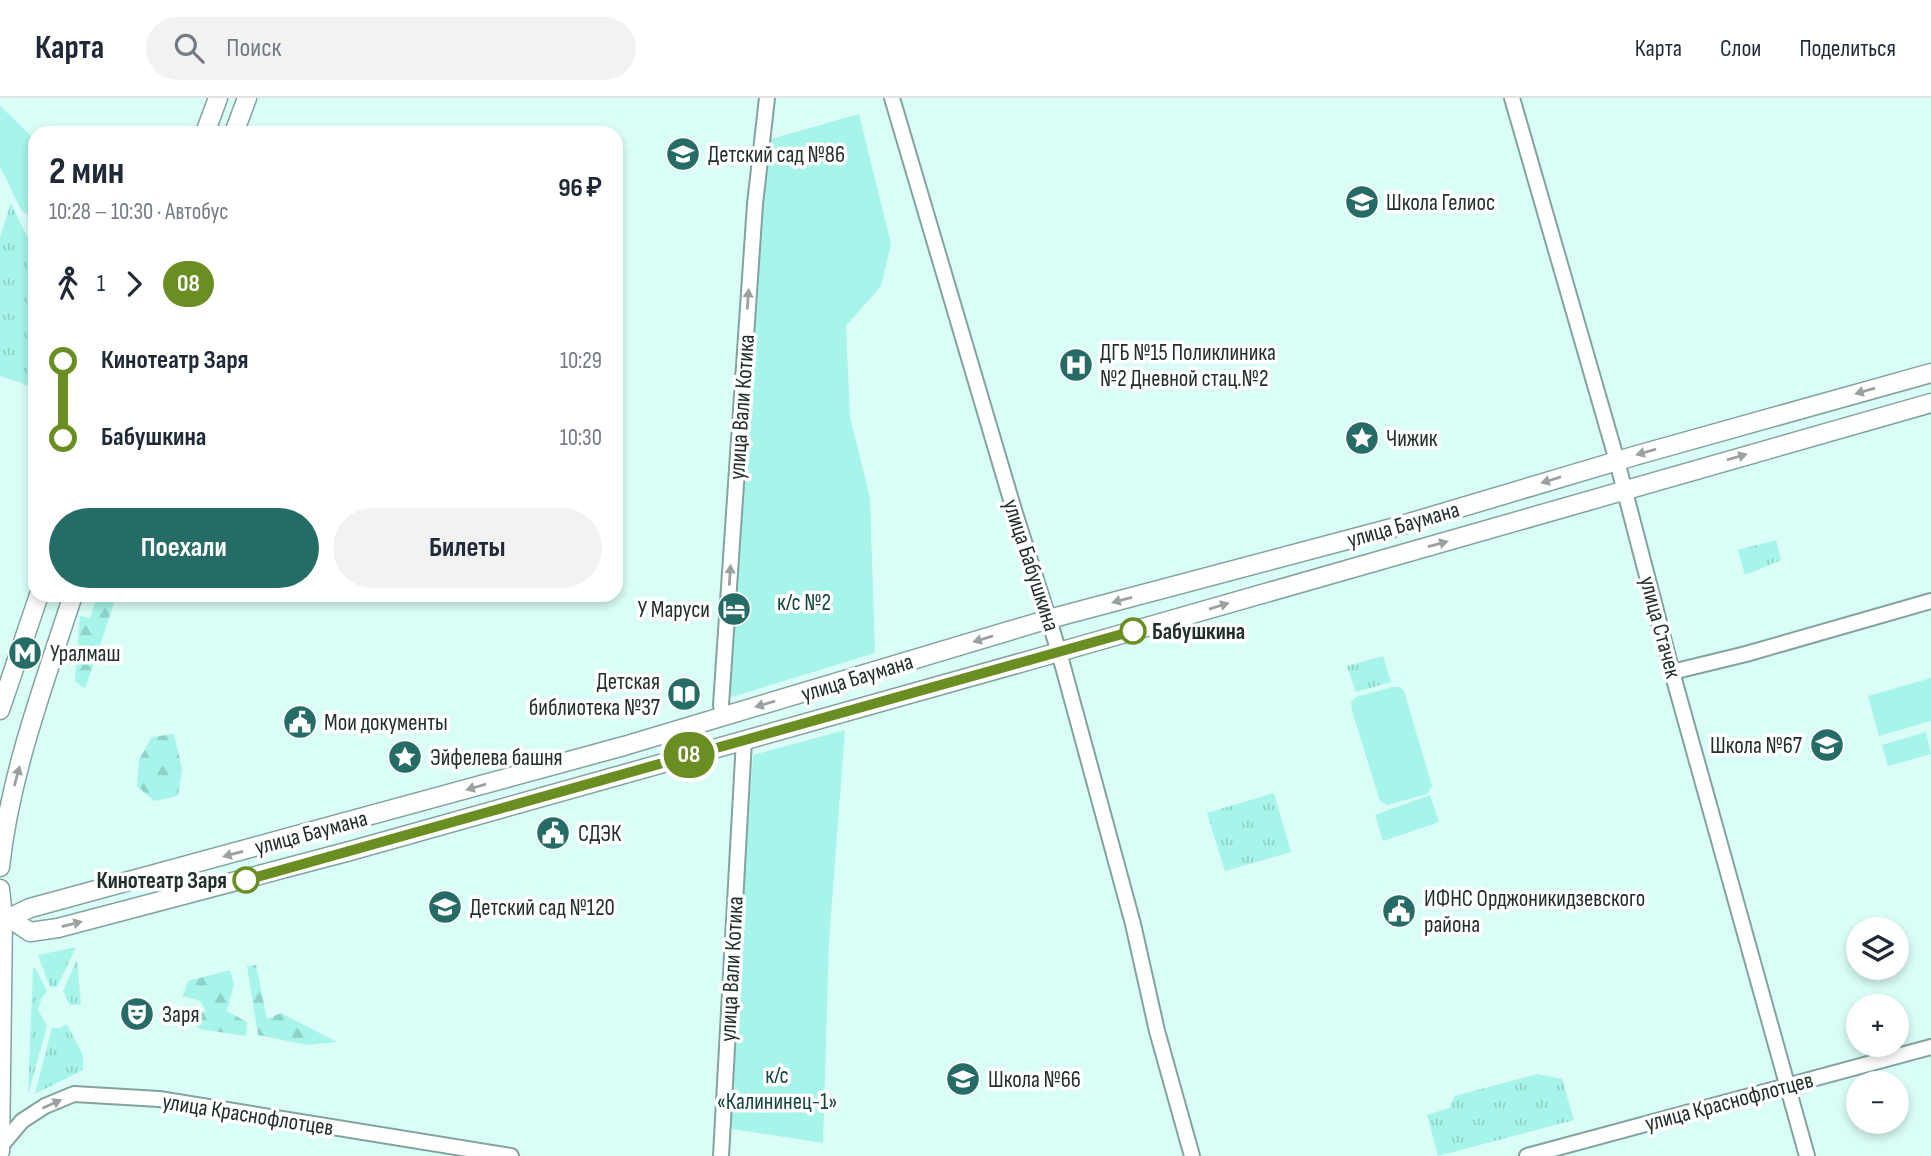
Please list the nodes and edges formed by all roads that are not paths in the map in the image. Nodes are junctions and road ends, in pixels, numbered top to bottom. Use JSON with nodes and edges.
{"nodes":[{"id":1,"x":218,"y":98,"type":"edge"},
{"id":2,"x":247,"y":98,"type":"edge"},
{"id":3,"x":767,"y":98,"type":"edge"},
{"id":4,"x":892,"y":98,"type":"edge"},
{"id":5,"x":1513,"y":98,"type":"edge"},
{"id":6,"x":208,"y":126,"type":"edge"},
{"id":7,"x":237,"y":126,"type":"edge"},
{"id":8,"x":1931,"y":373,"type":"edge"},
{"id":9,"x":1931,"y":403,"type":"edge"},
{"id":10,"x":1617,"y":461,"type":"junction"},
{"id":11,"x":1624,"y":489,"type":"junction"},
{"id":12,"x":1931,"y":601,"type":"edge"},
{"id":13,"x":37,"y":602,"type":"edge"},
{"id":14,"x":71,"y":602,"type":"edge"},
{"id":15,"x":1049,"y":619,"type":"junction"},
{"id":16,"x":1059,"y":652,"type":"junction"},
{"id":17,"x":1672,"y":672,"type":"junction"},
{"id":18,"x":0,"y":710,"type":"edge"},
{"id":19,"x":723,"y":716,"type":"junction"},
{"id":20,"x":744,"y":740,"type":"junction"},
{"id":21,"x":0,"y":867,"type":"edge"},
{"id":22,"x":0,"y":889,"type":"edge"},
{"id":23,"x":4,"y":917,"type":"edge"},
{"id":24,"x":1931,"y":1047,"type":"edge"},
{"id":25,"x":1788,"y":1086,"type":"junction"},
{"id":26,"x":0,"y":1149,"type":"edge"},
{"id":27,"x":511,"y":1156,"type":"edge"},
{"id":28,"x":720,"y":1156,"type":"edge"},
{"id":29,"x":1192,"y":1156,"type":"edge"},
{"id":30,"x":1527,"y":1156,"type":"edge"},
{"id":31,"x":1807,"y":1156,"type":"edge"}],
"edges":[{"from":1,"to":6,"type":"main road"},
{"from":2,"to":7,"type":"main road"},
{"from":19,"to":3,"type":"street","name":"улица Вали Котика","one_way":true},
{"from":4,"to":15,"type":"street","name":"улица Бабушкина"},
{"from":5,"to":10,"type":"street","name":"улица Стачек"},
{"from":8,"to":10,"type":"main road","name":"улица Баумана","one_way":true},
{"from":11,"to":9,"type":"main road","name":"улица Баумана","one_way":true},
{"from":10,"to":11,"type":"street","name":"улица Стачек"},
{"from":10,"to":15,"type":"main road","name":"улица Баумана","one_way":true},
{"from":16,"to":11,"type":"main road","name":"улица Баумана","one_way":true},
{"from":11,"to":17,"type":"street","name":"улица Стачек"},
{"from":12,"to":17,"type":"street"},
{"from":13,"to":18,"type":"main road"},
{"from":21,"to":14,"type":"main road","one_way":true},
{"from":15,"to":16,"type":"street","name":"улица Бабушкина"},
{"from":15,"to":19,"type":"main road","name":"улица Баумана","one_way":true},
{"from":16,"to":20,"type":"main road","name":"улица Баумана"},
{"from":16,"to":29,"type":"street","name":"улица Бабушкина"},
{"from":17,"to":25,"type":"street","name":"улица Стачек"},
{"from":19,"to":23,"type":"main road","name":"улица Баумана","one_way":true},
{"from":23,"to":20,"type":"main road","name":"улица Баумана","one_way":true},
{"from":20,"to":28,"type":"street","name":"улица Вали Котика"},
{"from":22,"to":23,"type":"main road"},
{"from":23,"to":26,"type":"main road"},
{"from":24,"to":25,"type":"street","name":"улица Краснофлотцев"},
{"from":25,"to":30,"type":"street","name":"улица Краснофлотцев"},
{"from":25,"to":31,"type":"street","name":"улица Стачек"},
{"from":26,"to":27,"type":"street","name":"улица Краснофлотцев","one_way":true}]}
